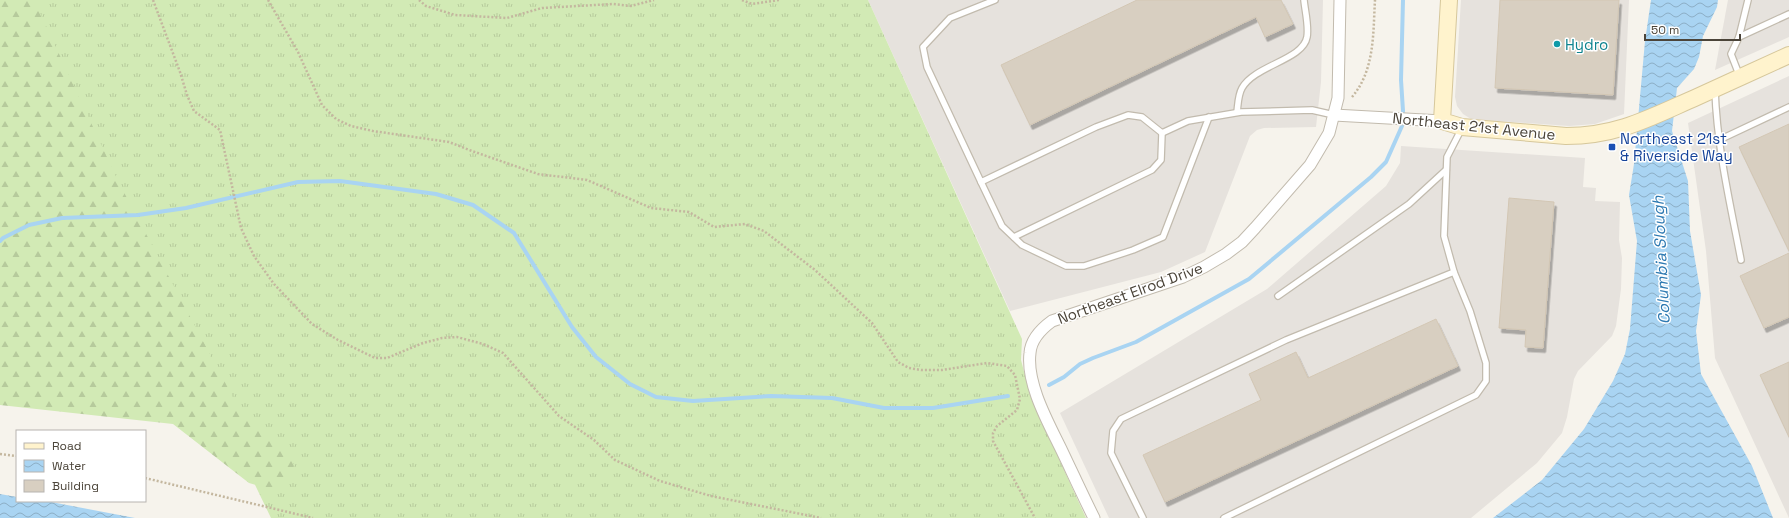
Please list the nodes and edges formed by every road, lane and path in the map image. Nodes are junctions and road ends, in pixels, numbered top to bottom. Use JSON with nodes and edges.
{"nodes":[{"id":1,"x":153,"y":0,"type":"edge"},
{"id":2,"x":268,"y":0,"type":"edge"},
{"id":3,"x":419,"y":0,"type":"edge"},
{"id":4,"x":654,"y":0,"type":"edge"},
{"id":5,"x":742,"y":0,"type":"edge"},
{"id":6,"x":779,"y":0,"type":"edge"},
{"id":7,"x":995,"y":0,"type":"edge"},
{"id":8,"x":1304,"y":0,"type":"edge"},
{"id":9,"x":1340,"y":0,"type":"edge"},
{"id":10,"x":1375,"y":0,"type":"edge"},
{"id":11,"x":1449,"y":0,"type":"edge"},
{"id":12,"x":1748,"y":0,"type":"edge"},
{"id":13,"x":1789,"y":14,"type":"edge"},
{"id":14,"x":1739,"y":37,"type":"junction"},
{"id":15,"x":1789,"y":55,"type":"edge"},
{"id":16,"x":1740,"y":77,"type":"junction"},
{"id":17,"x":1713,"y":89,"type":"junction"},
{"id":18,"x":1352,"y":97,"type":"dead end"},
{"id":19,"x":1789,"y":108,"type":"edge"},
{"id":20,"x":1237,"y":112,"type":"junction"},
{"id":21,"x":1334,"y":115,"type":"junction"},
{"id":22,"x":1209,"y":117,"type":"junction"},
{"id":23,"x":1442,"y":121,"type":"junction"},
{"id":24,"x":1462,"y":128,"type":"junction"},
{"id":25,"x":1162,"y":133,"type":"junction"},
{"id":26,"x":1719,"y":140,"type":"junction"},
{"id":27,"x":1446,"y":170,"type":"junction"},
{"id":28,"x":981,"y":182,"type":"junction"},
{"id":29,"x":1014,"y":237,"type":"junction"},
{"id":30,"x":1741,"y":260,"type":"dead end"},
{"id":31,"x":1454,"y":272,"type":"junction"},
{"id":32,"x":1278,"y":296,"type":"dead end"},
{"id":33,"x":0,"y":454,"type":"edge"},
{"id":34,"x":16,"y":456,"type":"edge"},
{"id":35,"x":146,"y":478,"type":"edge"},
{"id":36,"x":313,"y":518,"type":"edge"},
{"id":37,"x":821,"y":518,"type":"edge"},
{"id":38,"x":1035,"y":518,"type":"edge"},
{"id":39,"x":1094,"y":518,"type":"edge"},
{"id":40,"x":1142,"y":518,"type":"edge"},
{"id":41,"x":1224,"y":518,"type":"edge"}],
"edges":[{"from":1,"to":37,"type":"path"},
{"from":2,"to":38,"type":"path"},
{"from":3,"to":4,"type":"path"},
{"from":5,"to":6,"type":"path"},
{"from":7,"to":28,"type":"lane"},
{"from":8,"to":20,"type":"lane"},
{"from":9,"to":21,"type":"street","name":"Northeast Elrod Drive"},
{"from":10,"to":18,"type":"path"},
{"from":11,"to":23,"type":"street"},
{"from":12,"to":14,"type":"lane"},
{"from":13,"to":14,"type":"lane"},
{"from":14,"to":16,"type":"lane"},
{"from":15,"to":16,"type":"street","name":"Northeast 21st Avenue"},
{"from":16,"to":17,"type":"street","name":"Northeast 21st Avenue"},
{"from":17,"to":24,"type":"street","name":"Northeast 21st Avenue"},
{"from":17,"to":26,"type":"lane"},
{"from":19,"to":26,"type":"lane"},
{"from":20,"to":21,"type":"lane"},
{"from":20,"to":22,"type":"lane"},
{"from":21,"to":23,"type":"street","name":"Northeast 21st Avenue"},
{"from":21,"to":39,"type":"street","name":"Northeast Elrod Drive"},
{"from":22,"to":25,"type":"lane"},
{"from":22,"to":29,"type":"lane"},
{"from":23,"to":24,"type":"street","name":"Northeast 21st Avenue"},
{"from":24,"to":27,"type":"lane"},
{"from":25,"to":28,"type":"lane"},
{"from":25,"to":29,"type":"lane"},
{"from":26,"to":30,"type":"lane"},
{"from":27,"to":31,"type":"lane"},
{"from":27,"to":32,"type":"lane"},
{"from":28,"to":29,"type":"lane"},
{"from":31,"to":40,"type":"lane"},
{"from":31,"to":41,"type":"lane"},
{"from":33,"to":34,"type":"path"},
{"from":35,"to":36,"type":"path"}]}
